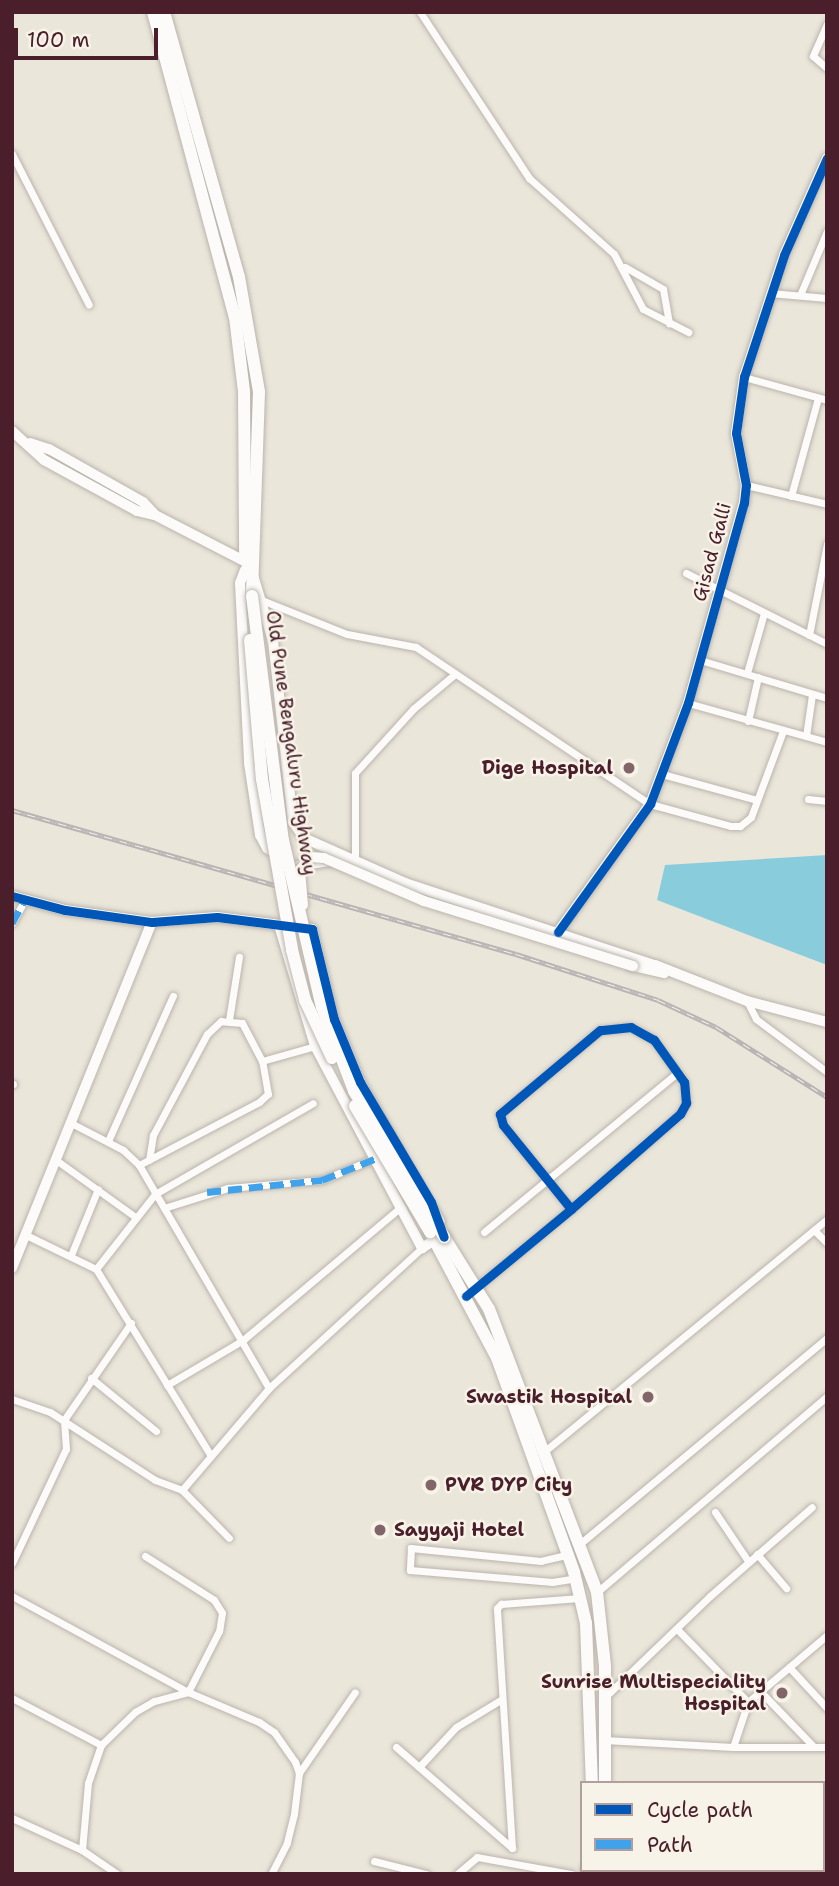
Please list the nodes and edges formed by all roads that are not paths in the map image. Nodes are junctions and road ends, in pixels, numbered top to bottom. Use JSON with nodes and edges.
{"nodes":[{"id":1,"x":153,"y":12,"type":"edge"},
{"id":2,"x":164,"y":12,"type":"edge"},
{"id":3,"x":420,"y":12,"type":"edge"},
{"id":4,"x":827,"y":24,"type":"edge"},
{"id":5,"x":827,"y":68,"type":"edge"},
{"id":6,"x":12,"y":154,"type":"edge"},
{"id":7,"x":827,"y":158,"type":"edge"},
{"id":8,"x":827,"y":231,"type":"edge"},
{"id":9,"x":624,"y":266,"type":"junction"},
{"id":10,"x":770,"y":293,"type":"junction"},
{"id":11,"x":800,"y":295,"type":"junction"},
{"id":12,"x":827,"y":298,"type":"edge"},
{"id":13,"x":89,"y":305,"type":"dead end"},
{"id":14,"x":669,"y":323,"type":"junction"},
{"id":15,"x":688,"y":332,"type":"dead end"},
{"id":16,"x":744,"y":377,"type":"junction"},
{"id":17,"x":818,"y":398,"type":"junction"},
{"id":18,"x":827,"y":400,"type":"edge"},
{"id":19,"x":12,"y":431,"type":"edge"},
{"id":20,"x":746,"y":485,"type":"junction"},
{"id":21,"x":791,"y":496,"type":"junction"},
{"id":22,"x":827,"y":504,"type":"edge"},
{"id":23,"x":827,"y":544,"type":"edge"},
{"id":24,"x":825,"y":563,"type":"edge"},
{"id":25,"x":248,"y":567,"type":"junction"},
{"id":26,"x":686,"y":573,"type":"dead end"},
{"id":27,"x":719,"y":590,"type":"junction"},
{"id":28,"x":254,"y":598,"type":"junction"},
{"id":29,"x":764,"y":613,"type":"junction"},
{"id":30,"x":809,"y":635,"type":"junction"},
{"id":31,"x":827,"y":644,"type":"edge"},
{"id":32,"x":700,"y":660,"type":"junction"},
{"id":33,"x":747,"y":673,"type":"junction"},
{"id":34,"x":456,"y":674,"type":"junction"},
{"id":35,"x":758,"y":677,"type":"junction"},
{"id":36,"x":812,"y":695,"type":"junction"},
{"id":37,"x":827,"y":698,"type":"edge"},
{"id":38,"x":688,"y":703,"type":"junction"},
{"id":39,"x":748,"y":721,"type":"junction"},
{"id":40,"x":783,"y":731,"type":"junction"},
{"id":41,"x":806,"y":736,"type":"junction"},
{"id":42,"x":827,"y":742,"type":"edge"},
{"id":43,"x":662,"y":774,"type":"junction"},
{"id":44,"x":808,"y":799,"type":"dead end"},
{"id":45,"x":757,"y":800,"type":"junction"},
{"id":46,"x":827,"y":801,"type":"edge"},
{"id":47,"x":650,"y":804,"type":"junction"},
{"id":48,"x":350,"y":859,"type":"junction"},
{"id":49,"x":12,"y":895,"type":"edge"},
{"id":50,"x":25,"y":900,"type":"junction"},
{"id":51,"x":300,"y":921,"type":"junction"},
{"id":52,"x":152,"y":922,"type":"junction"},
{"id":53,"x":12,"y":923,"type":"edge"},
{"id":54,"x":279,"y":925,"type":"junction"},
{"id":55,"x":558,"y":932,"type":"junction"},
{"id":56,"x":239,"y":957,"type":"dead end"},
{"id":57,"x":667,"y":973,"type":"junction"},
{"id":58,"x":173,"y":996,"type":"dead end"},
{"id":59,"x":747,"y":1001,"type":"junction"},
{"id":60,"x":229,"y":1020,"type":"junction"},
{"id":61,"x":827,"y":1023,"type":"edge"},
{"id":62,"x":315,"y":1046,"type":"junction"},
{"id":63,"x":262,"y":1061,"type":"junction"},
{"id":64,"x":827,"y":1072,"type":"edge"},
{"id":65,"x":677,"y":1073,"type":"junction"},
{"id":66,"x":313,"y":1104,"type":"dead end"},
{"id":67,"x":71,"y":1123,"type":"junction"},
{"id":68,"x":108,"y":1141,"type":"junction"},
{"id":69,"x":377,"y":1158,"type":"junction"},
{"id":70,"x":56,"y":1160,"type":"junction"},
{"id":71,"x":149,"y":1160,"type":"junction"},
{"id":72,"x":139,"y":1165,"type":"junction"},
{"id":73,"x":548,"y":1181,"type":"junction"},
{"id":74,"x":98,"y":1189,"type":"junction"},
{"id":75,"x":155,"y":1194,"type":"junction"},
{"id":76,"x":401,"y":1207,"type":"junction"},
{"id":77,"x":164,"y":1208,"type":"junction"},
{"id":78,"x":571,"y":1209,"type":"junction"},
{"id":79,"x":134,"y":1216,"type":"junction"},
{"id":80,"x":827,"y":1220,"type":"edge"},
{"id":81,"x":814,"y":1230,"type":"junction"},
{"id":82,"x":484,"y":1232,"type":"dead end"},
{"id":83,"x":26,"y":1234,"type":"junction"},
{"id":84,"x":436,"y":1237,"type":"junction"},
{"id":85,"x":827,"y":1243,"type":"edge"},
{"id":86,"x":422,"y":1248,"type":"junction"},
{"id":87,"x":71,"y":1255,"type":"junction"},
{"id":88,"x":12,"y":1268,"type":"edge"},
{"id":89,"x":96,"y":1269,"type":"junction"},
{"id":90,"x":471,"y":1292,"type":"junction"},
{"id":91,"x":131,"y":1323,"type":"junction"},
{"id":92,"x":827,"y":1338,"type":"edge"},
{"id":93,"x":243,"y":1340,"type":"junction"},
{"id":94,"x":91,"y":1378,"type":"junction"},
{"id":95,"x":167,"y":1385,"type":"junction"},
{"id":96,"x":269,"y":1388,"type":"junction"},
{"id":97,"x":827,"y":1396,"type":"edge"},
{"id":98,"x":12,"y":1399,"type":"edge"},
{"id":99,"x":64,"y":1420,"type":"junction"},
{"id":100,"x":156,"y":1431,"type":"dead end"},
{"id":101,"x":546,"y":1450,"type":"junction"},
{"id":102,"x":210,"y":1454,"type":"junction"},
{"id":103,"x":182,"y":1490,"type":"junction"},
{"id":104,"x":812,"y":1507,"type":"dead end"},
{"id":105,"x":715,"y":1512,"type":"dead end"},
{"id":106,"x":229,"y":1538,"type":"dead end"},
{"id":107,"x":582,"y":1542,"type":"junction"},
{"id":108,"x":757,"y":1553,"type":"junction"},
{"id":109,"x":566,"y":1555,"type":"junction"},
{"id":110,"x":145,"y":1556,"type":"dead end"},
{"id":111,"x":748,"y":1561,"type":"junction"},
{"id":112,"x":12,"y":1563,"type":"edge"},
{"id":113,"x":576,"y":1578,"type":"junction"},
{"id":114,"x":786,"y":1588,"type":"dead end"},
{"id":115,"x":597,"y":1592,"type":"junction"},
{"id":116,"x":12,"y":1596,"type":"edge"},
{"id":117,"x":580,"y":1598,"type":"junction"},
{"id":118,"x":677,"y":1629,"type":"junction"},
{"id":119,"x":827,"y":1635,"type":"edge"},
{"id":120,"x":789,"y":1667,"type":"junction"},
{"id":121,"x":759,"y":1690,"type":"junction"},
{"id":122,"x":188,"y":1692,"type":"junction"},
{"id":123,"x":355,"y":1692,"type":"dead end"},
{"id":124,"x":606,"y":1696,"type":"junction"},
{"id":125,"x":12,"y":1698,"type":"edge"},
{"id":126,"x":502,"y":1699,"type":"junction"},
{"id":127,"x":748,"y":1702,"type":"junction"},
{"id":128,"x":826,"y":1707,"type":"edge"},
{"id":129,"x":590,"y":1739,"type":"junction"},
{"id":130,"x":606,"y":1740,"type":"junction"},
{"id":131,"x":101,"y":1745,"type":"junction"},
{"id":132,"x":813,"y":1746,"type":"junction"},
{"id":133,"x":396,"y":1747,"type":"dead end"},
{"id":134,"x":733,"y":1747,"type":"junction"},
{"id":135,"x":827,"y":1747,"type":"edge"},
{"id":136,"x":419,"y":1767,"type":"junction"},
{"id":137,"x":299,"y":1773,"type":"junction"},
{"id":138,"x":592,"y":1781,"type":"edge"},
{"id":139,"x":605,"y":1781,"type":"edge"},
{"id":140,"x":12,"y":1818,"type":"edge"},
{"id":141,"x":82,"y":1850,"type":"junction"},
{"id":142,"x":374,"y":1861,"type":"dead end"},
{"id":143,"x":392,"y":1870,"type":"edge"},
{"id":144,"x":117,"y":1874,"type":"edge"},
{"id":145,"x":271,"y":1874,"type":"edge"},
{"id":146,"x":425,"y":1874,"type":"edge"},
{"id":147,"x":457,"y":1874,"type":"edge"},
{"id":148,"x":570,"y":1874,"type":"edge"}],
"edges":[{"from":1,"to":25,"type":"main road","name":"Old Pune Bengaluru Highway"},
{"from":2,"to":25,"type":"main road","name":"Old Pune Bengaluru Highway"},
{"from":3,"to":9,"type":"street"},
{"from":4,"to":5,"type":"street"},
{"from":6,"to":13,"type":"street"},
{"from":7,"to":10,"type":"street","name":"Gisad Galli"},
{"from":8,"to":11,"type":"street"},
{"from":9,"to":14,"type":"street"},
{"from":9,"to":14,"type":"street"},
{"from":10,"to":11,"type":"street"},
{"from":10,"to":16,"type":"street","name":"Gisad Galli"},
{"from":11,"to":12,"type":"street"},
{"from":14,"to":15,"type":"street"},
{"from":16,"to":17,"type":"street"},
{"from":16,"to":20,"type":"street","name":"Gisad Galli"},
{"from":17,"to":18,"type":"street"},
{"from":17,"to":21,"type":"street"},
{"from":19,"to":25,"type":"street"},
{"from":20,"to":21,"type":"street"},
{"from":20,"to":27,"type":"street","name":"Gisad Galli"},
{"from":21,"to":22,"type":"street"},
{"from":23,"to":24,"type":"street"},
{"from":24,"to":30,"type":"street"},
{"from":25,"to":28,"type":"main road","name":"Old Pune Bengaluru Highway"},
{"from":25,"to":48,"type":"street"},
{"from":26,"to":27,"type":"street"},
{"from":27,"to":29,"type":"street"},
{"from":27,"to":32,"type":"street","name":"Gisad Galli"},
{"from":28,"to":34,"type":"street"},
{"from":28,"to":48,"type":"street"},
{"from":28,"to":51,"type":"main road","name":"Old Pune Bengaluru Highway","bridge":true},
{"from":28,"to":84,"type":"main road","name":"Old Pune Bengaluru Highway","bridge":true},
{"from":29,"to":30,"type":"street"},
{"from":29,"to":33,"type":"street"},
{"from":30,"to":31,"type":"street"},
{"from":32,"to":33,"type":"street"},
{"from":32,"to":38,"type":"street","name":"Gisad Galli"},
{"from":33,"to":35,"type":"street"},
{"from":34,"to":47,"type":"street"},
{"from":34,"to":48,"type":"street"},
{"from":35,"to":36,"type":"street"},
{"from":35,"to":39,"type":"street"},
{"from":36,"to":37,"type":"street"},
{"from":36,"to":41,"type":"street"},
{"from":38,"to":39,"type":"street"},
{"from":38,"to":43,"type":"street","name":"Gisad Galli"},
{"from":39,"to":40,"type":"street"},
{"from":40,"to":41,"type":"street"},
{"from":40,"to":45,"type":"street"},
{"from":41,"to":42,"type":"street"},
{"from":43,"to":45,"type":"street"},
{"from":43,"to":47,"type":"street","name":"Gisad Galli"},
{"from":44,"to":46,"type":"street"},
{"from":45,"to":47,"type":"street"},
{"from":47,"to":55,"type":"street","name":"Gisad Galli"},
{"from":48,"to":55,"type":"street"},
{"from":49,"to":50,"type":"street"},
{"from":50,"to":52,"type":"street"},
{"from":50,"to":53,"type":"street"},
{"from":51,"to":57,"type":"street","bridge":true},
{"from":51,"to":84,"type":"main road","name":"Old Pune Bengaluru Highway","bridge":true},
{"from":52,"to":54,"type":"street"},
{"from":52,"to":67,"type":"street"},
{"from":54,"to":62,"type":"street"},
{"from":54,"to":84,"type":"street"},
{"from":55,"to":57,"type":"street"},
{"from":56,"to":60,"type":"street"},
{"from":57,"to":59,"type":"street"},
{"from":58,"to":68,"type":"street"},
{"from":59,"to":61,"type":"street"},
{"from":59,"to":64,"type":"street"},
{"from":60,"to":63,"type":"street"},
{"from":60,"to":71,"type":"street"},
{"from":62,"to":63,"type":"street"},
{"from":62,"to":69,"type":"street"},
{"from":63,"to":71,"type":"street"},
{"from":65,"to":73,"type":"street"},
{"from":65,"to":73,"type":"street"},
{"from":65,"to":78,"type":"street"},
{"from":66,"to":75,"type":"street"},
{"from":67,"to":68,"type":"street"},
{"from":67,"to":70,"type":"street"},
{"from":68,"to":72,"type":"street"},
{"from":69,"to":76,"type":"street"},
{"from":69,"to":77,"type":"street"},
{"from":70,"to":74,"type":"street"},
{"from":70,"to":83,"type":"street"},
{"from":71,"to":72,"type":"street"},
{"from":72,"to":75,"type":"street"},
{"from":73,"to":78,"type":"street"},
{"from":73,"to":82,"type":"street"},
{"from":74,"to":79,"type":"street"},
{"from":74,"to":87,"type":"street"},
{"from":75,"to":77,"type":"street"},
{"from":75,"to":79,"type":"street"},
{"from":76,"to":86,"type":"street"},
{"from":76,"to":93,"type":"street"},
{"from":77,"to":93,"type":"street"},
{"from":78,"to":90,"type":"street"},
{"from":79,"to":89,"type":"street"},
{"from":80,"to":81,"type":"street"},
{"from":81,"to":85,"type":"street"},
{"from":81,"to":101,"type":"street"},
{"from":83,"to":87,"type":"street"},
{"from":83,"to":88,"type":"street"},
{"from":84,"to":86,"type":"street"},
{"from":84,"to":90,"type":"main road","name":"Old Pune Bengaluru Highway"},
{"from":86,"to":96,"type":"street"},
{"from":87,"to":89,"type":"street"},
{"from":89,"to":91,"type":"street"},
{"from":90,"to":101,"type":"main road","name":"Old Pune Bengaluru Highway"},
{"from":90,"to":109,"type":"main road","name":"Old Pune Bengaluru Highway"},
{"from":91,"to":94,"type":"street"},
{"from":91,"to":95,"type":"street"},
{"from":92,"to":107,"type":"street"},
{"from":93,"to":95,"type":"street"},
{"from":93,"to":96,"type":"street"},
{"from":94,"to":99,"type":"street"},
{"from":94,"to":100,"type":"street"},
{"from":95,"to":102,"type":"street"},
{"from":96,"to":102,"type":"street"},
{"from":97,"to":115,"type":"street"},
{"from":98,"to":99,"type":"street"},
{"from":99,"to":103,"type":"street"},
{"from":99,"to":112,"type":"street"},
{"from":101,"to":107,"type":"main road","name":"Old Pune Bengaluru Highway"},
{"from":102,"to":103,"type":"street"},
{"from":103,"to":106,"type":"street"},
{"from":104,"to":108,"type":"street"},
{"from":105,"to":111,"type":"street"},
{"from":107,"to":115,"type":"main road","name":"Old Pune Bengaluru Highway"},
{"from":108,"to":111,"type":"street"},
{"from":108,"to":114,"type":"street"},
{"from":109,"to":113,"type":"main road","name":"Old Pune Bengaluru Highway"},
{"from":109,"to":113,"type":"street"},
{"from":110,"to":122,"type":"street"},
{"from":111,"to":118,"type":"street"},
{"from":113,"to":117,"type":"main road","name":"Old Pune Bengaluru Highway"},
{"from":115,"to":124,"type":"main road","name":"Old Pune Bengaluru Highway"},
{"from":116,"to":122,"type":"street"},
{"from":117,"to":126,"type":"street"},
{"from":117,"to":129,"type":"main road","name":"Old Pune Bengaluru Highway"},
{"from":118,"to":124,"type":"street"},
{"from":118,"to":127,"type":"street"},
{"from":119,"to":120,"type":"street"},
{"from":120,"to":121,"type":"street"},
{"from":120,"to":128,"type":"street"},
{"from":121,"to":127,"type":"street"},
{"from":121,"to":132,"type":"street"},
{"from":122,"to":131,"type":"street"},
{"from":122,"to":137,"type":"street"},
{"from":123,"to":137,"type":"street"},
{"from":124,"to":130,"type":"main road","name":"Old Pune Bengaluru Highway"},
{"from":125,"to":131,"type":"street"},
{"from":126,"to":136,"type":"street"},
{"from":126,"to":136,"type":"street"},
{"from":127,"to":134,"type":"street"},
{"from":129,"to":130,"type":"street"},
{"from":129,"to":138,"type":"main road","name":"Old Pune Bengaluru Highway"},
{"from":130,"to":134,"type":"street"},
{"from":130,"to":139,"type":"main road","name":"Old Pune Bengaluru Highway"},
{"from":131,"to":141,"type":"street"},
{"from":132,"to":134,"type":"street"},
{"from":132,"to":135,"type":"street"},
{"from":133,"to":136,"type":"street"},
{"from":137,"to":145,"type":"street"},
{"from":140,"to":141,"type":"street"},
{"from":141,"to":144,"type":"street"},
{"from":142,"to":143,"type":"street"},
{"from":143,"to":146,"type":"street"},
{"from":147,"to":148,"type":"street"}]}
